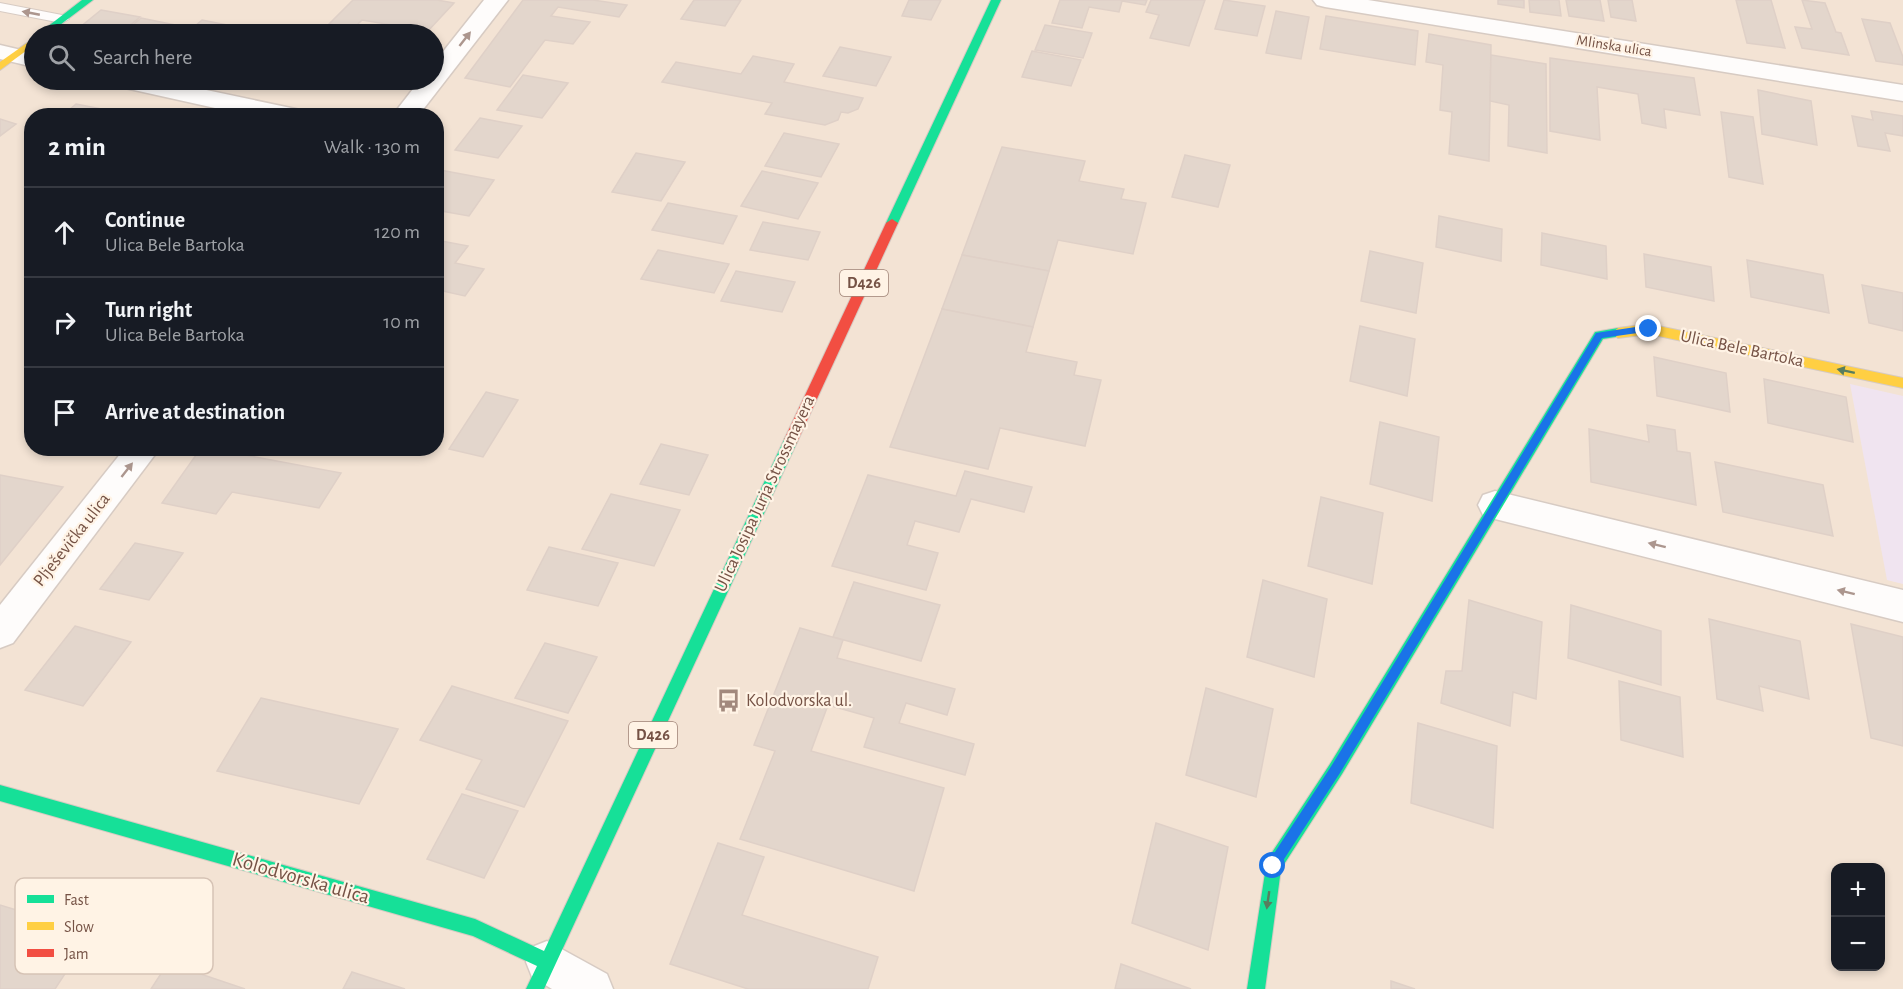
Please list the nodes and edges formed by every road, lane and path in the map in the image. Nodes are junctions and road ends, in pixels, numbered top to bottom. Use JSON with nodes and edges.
{"nodes":[{"id":1,"x":88,"y":0,"type":"edge"},
{"id":2,"x":496,"y":0,"type":"edge"},
{"id":3,"x":996,"y":0,"type":"edge"},
{"id":4,"x":1325,"y":0,"type":"edge"},
{"id":5,"x":0,"y":7,"type":"edge"},
{"id":6,"x":62,"y":19,"type":"junction"},
{"id":7,"x":55,"y":24,"type":"edge"},
{"id":8,"x":24,"y":49,"type":"edge"},
{"id":9,"x":12,"y":59,"type":"edge"},
{"id":10,"x":444,"y":65,"type":"edge"},
{"id":11,"x":171,"y":90,"type":"edge"},
{"id":12,"x":424,"y":90,"type":"edge"},
{"id":13,"x":1903,"y":93,"type":"edge"},
{"id":14,"x":254,"y":108,"type":"edge"},
{"id":15,"x":410,"y":108,"type":"edge"},
{"id":16,"x":1903,"y":383,"type":"edge"},
{"id":17,"x":138,"y":456,"type":"edge"},
{"id":18,"x":1495,"y":505,"type":"junction"},
{"id":19,"x":1903,"y":606,"type":"edge"},
{"id":20,"x":0,"y":632,"type":"edge"},
{"id":21,"x":0,"y":793,"type":"edge"},
{"id":22,"x":541,"y":976,"type":"edge"},
{"id":23,"x":592,"y":989,"type":"edge"},
{"id":24,"x":1256,"y":989,"type":"edge"}],
"edges":[{"from":1,"to":6,"type":"street"},
{"from":10,"to":2,"type":"street","one_way":true},
{"from":3,"to":22,"type":"street","name":"Ulica Josipa Jurja Strossmayera","number":"D426"},
{"from":4,"to":13,"type":"street","name":"Mlinska ulica"},
{"from":6,"to":5,"type":"lane","one_way":true},
{"from":6,"to":7,"type":"street"},
{"from":8,"to":9,"type":"street"},
{"from":11,"to":14,"type":"street"},
{"from":12,"to":15,"type":"street"},
{"from":16,"to":18,"type":"street","name":"Ulica Bele Bartoka","one_way":true},
{"from":20,"to":17,"type":"street","name":"Plješevička ulica","one_way":true},
{"from":19,"to":18,"type":"street","one_way":true},
{"from":18,"to":24,"type":"street","name":"Ulica Bele Bartoka","one_way":true},
{"from":21,"to":22,"type":"street","name":"Kolodvorska ulica"},
{"from":22,"to":23,"type":"street","name":"Kolodvorska ulica"}]}
